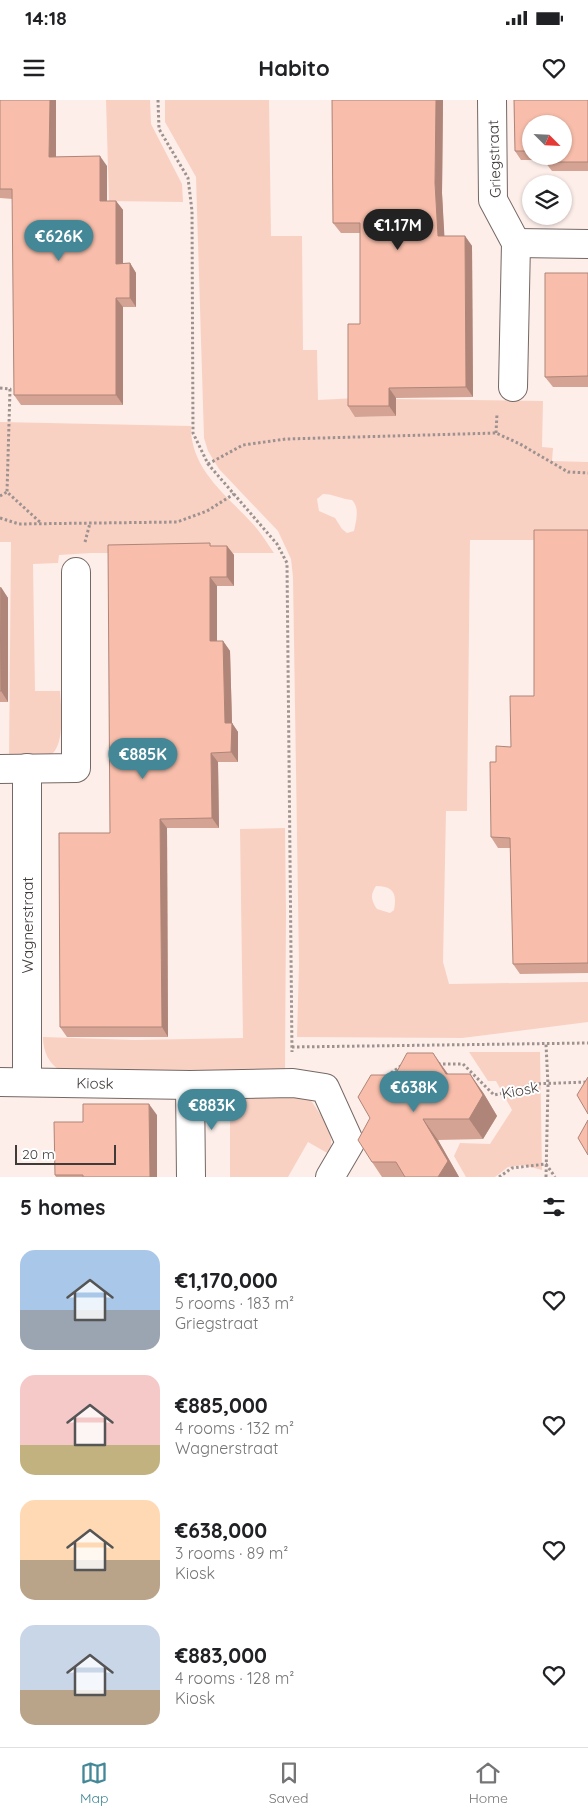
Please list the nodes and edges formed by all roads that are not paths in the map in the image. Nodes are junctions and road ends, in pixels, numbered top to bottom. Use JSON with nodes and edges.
{"nodes":[{"id":1,"x":492,"y":100,"type":"edge"},
{"id":2,"x":516,"y":243,"type":"junction"},
{"id":3,"x":588,"y":244,"type":"edge"},
{"id":4,"x":513,"y":387,"type":"dead end"},
{"id":5,"x":76,"y":572,"type":"dead end"},
{"id":6,"x":27,"y":768,"type":"junction"},
{"id":7,"x":0,"y":769,"type":"edge"},
{"id":8,"x":27,"y":1081,"type":"junction"},
{"id":9,"x":0,"y":1082,"type":"edge"},
{"id":10,"x":190,"y":1085,"type":"junction"},
{"id":11,"x":191,"y":1177,"type":"edge"},
{"id":12,"x":330,"y":1177,"type":"edge"}],
"edges":[{"from":1,"to":2,"type":"street","name":"Griegstraat"},
{"from":2,"to":3,"type":"street"},
{"from":2,"to":4,"type":"street","name":"Griegstraat"},
{"from":5,"to":6,"type":"street"},
{"from":6,"to":7,"type":"street"},
{"from":6,"to":8,"type":"street","name":"Wagnerstraat"},
{"from":8,"to":9,"type":"street","name":"Kiosk"},
{"from":8,"to":10,"type":"street","name":"Kiosk"},
{"from":10,"to":11,"type":"street"},
{"from":10,"to":12,"type":"street","name":"Kiosk"}]}
